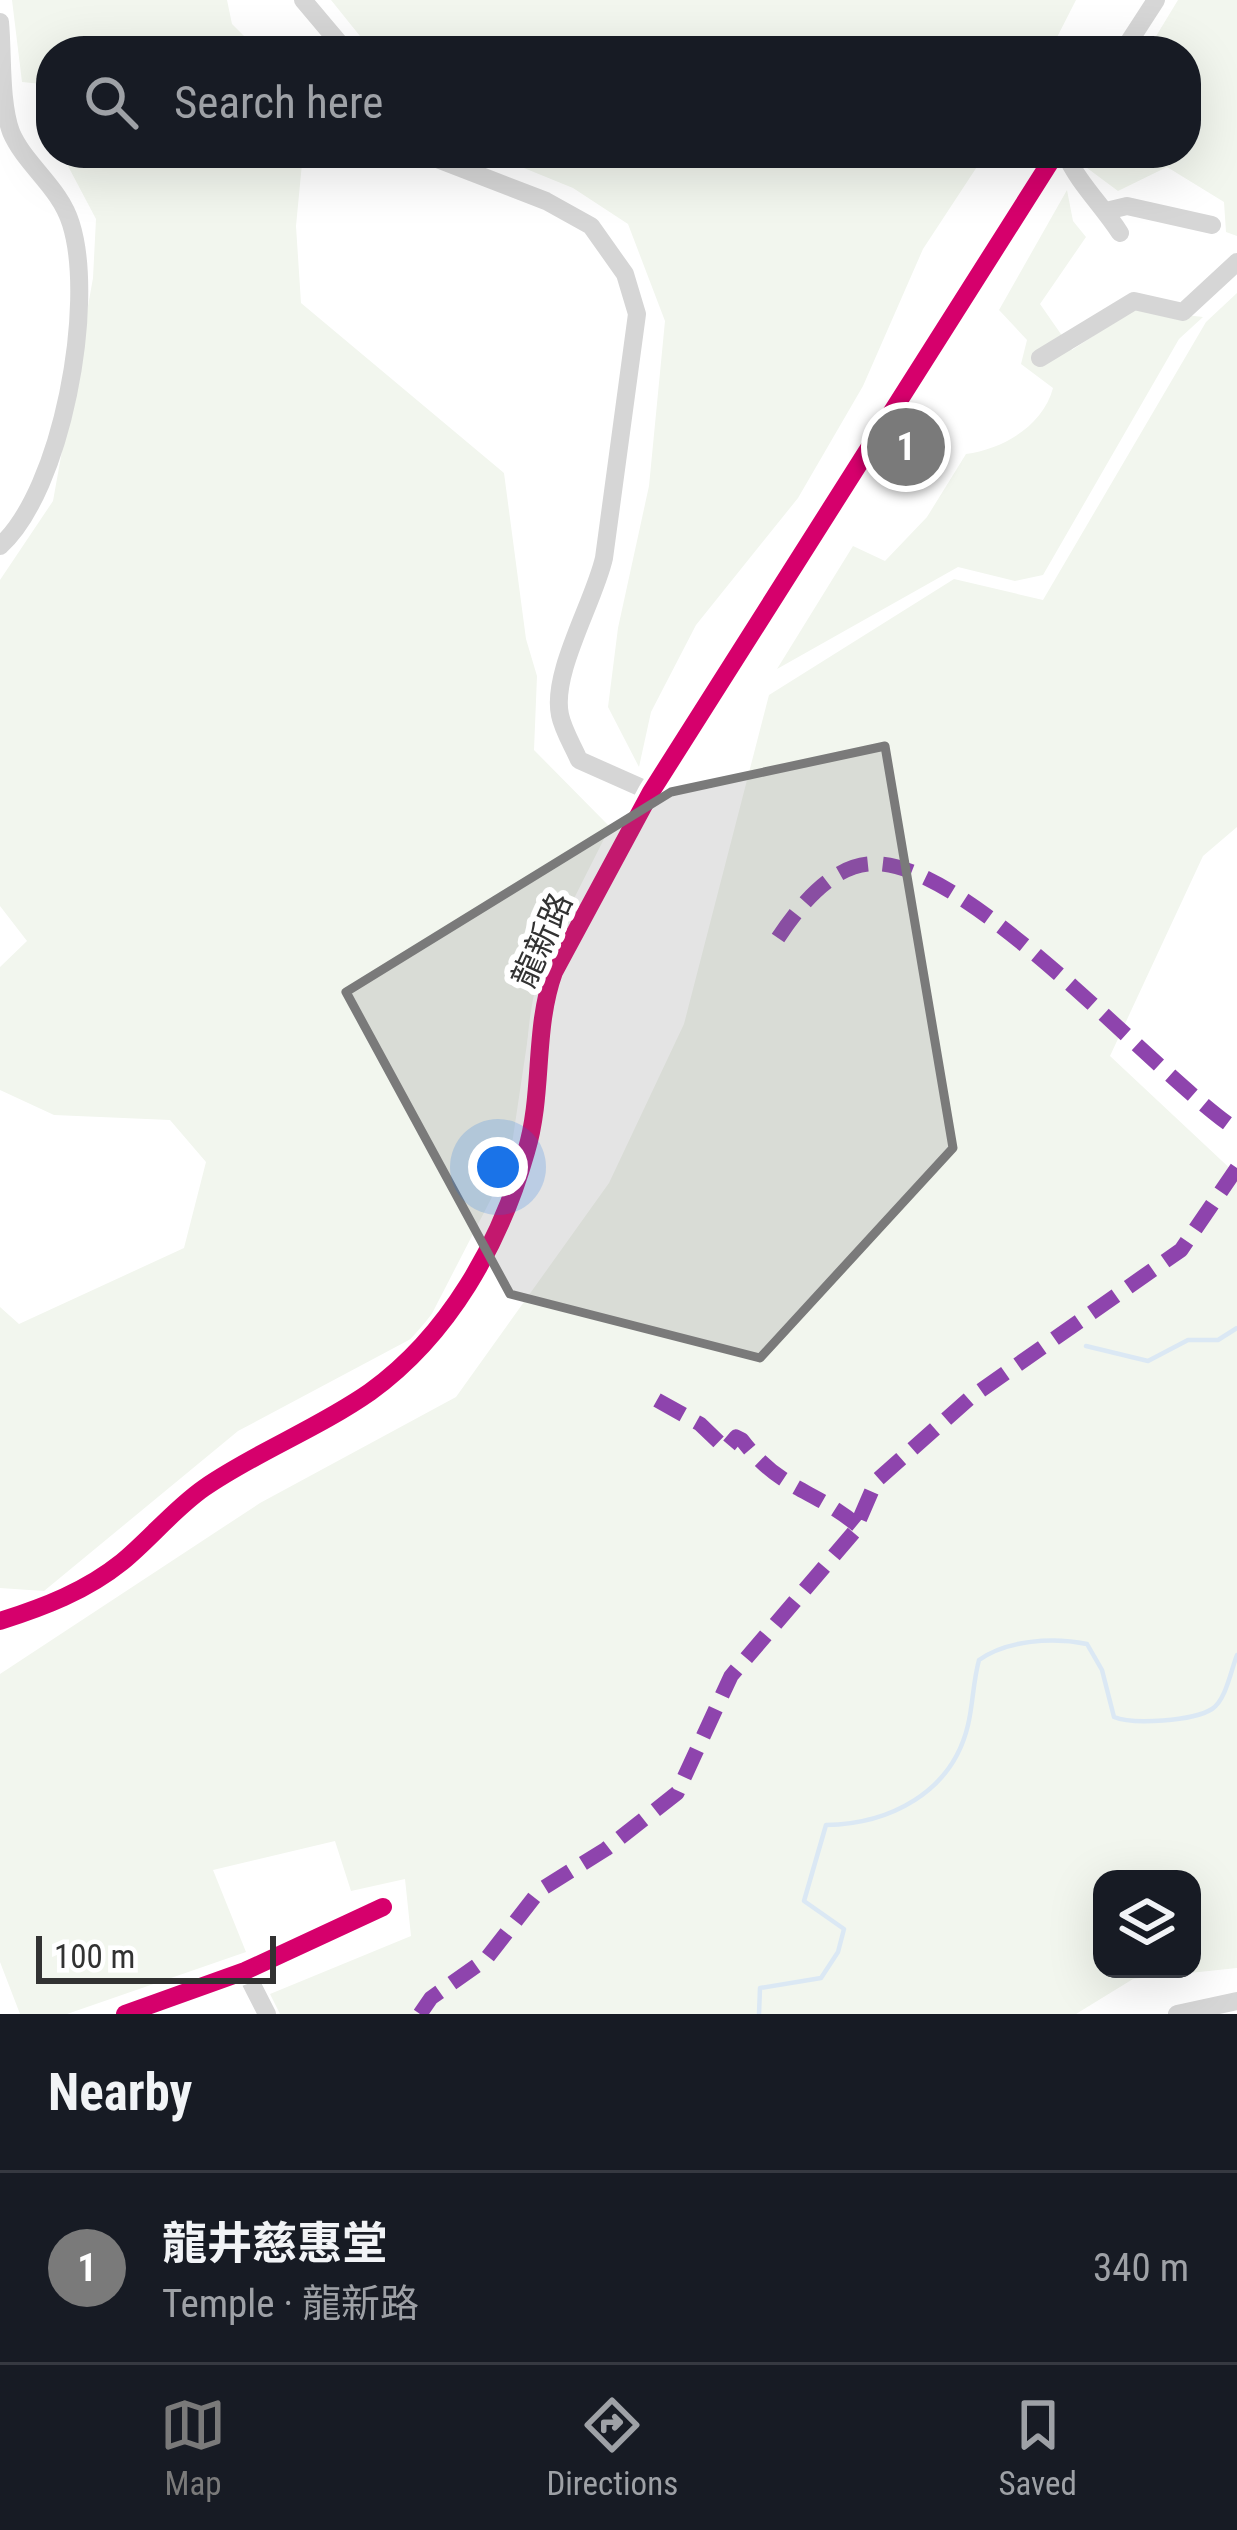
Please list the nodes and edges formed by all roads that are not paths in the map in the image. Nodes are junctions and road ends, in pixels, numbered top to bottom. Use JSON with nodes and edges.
{"nodes":[{"id":1,"x":303,"y":0,"type":"edge"},
{"id":2,"x":1156,"y":0,"type":"edge"},
{"id":3,"x":0,"y":22,"type":"edge"},
{"id":4,"x":333,"y":36,"type":"edge"},
{"id":5,"x":1133,"y":36,"type":"edge"},
{"id":6,"x":36,"y":163,"type":"edge"},
{"id":7,"x":40,"y":168,"type":"edge"},
{"id":8,"x":461,"y":168,"type":"edge"},
{"id":9,"x":1050,"y":168,"type":"edge"},
{"id":10,"x":1069,"y":168,"type":"edge"},
{"id":11,"x":1106,"y":211,"type":"junction"},
{"id":12,"x":1212,"y":225,"type":"dead end"},
{"id":13,"x":1120,"y":233,"type":"dead end"},
{"id":14,"x":1237,"y":262,"type":"edge"},
{"id":15,"x":1040,"y":358,"type":"dead end"},
{"id":16,"x":0,"y":546,"type":"edge"},
{"id":17,"x":651,"y":792,"type":"junction"},
{"id":18,"x":0,"y":1621,"type":"edge"},
{"id":19,"x":383,"y":1907,"type":"dead end"},
{"id":20,"x":244,"y":1971,"type":"junction"},
{"id":21,"x":1237,"y":2001,"type":"edge"},
{"id":22,"x":125,"y":2014,"type":"edge"},
{"id":23,"x":267,"y":2014,"type":"edge"},
{"id":24,"x":1177,"y":2014,"type":"edge"}],
"edges":[{"from":1,"to":4,"type":"street"},
{"from":2,"to":5,"type":"street"},
{"from":3,"to":6,"type":"street"},
{"from":7,"to":16,"type":"street"},
{"from":8,"to":17,"type":"street"},
{"from":9,"to":17,"type":"street","name":"龍新路"},
{"from":10,"to":11,"type":"street"},
{"from":11,"to":12,"type":"street"},
{"from":11,"to":13,"type":"street"},
{"from":14,"to":15,"type":"street"},
{"from":17,"to":18,"type":"street","name":"龍新路"},
{"from":19,"to":20,"type":"street"},
{"from":20,"to":22,"type":"street"},
{"from":20,"to":23,"type":"street"},
{"from":21,"to":24,"type":"street"}]}
